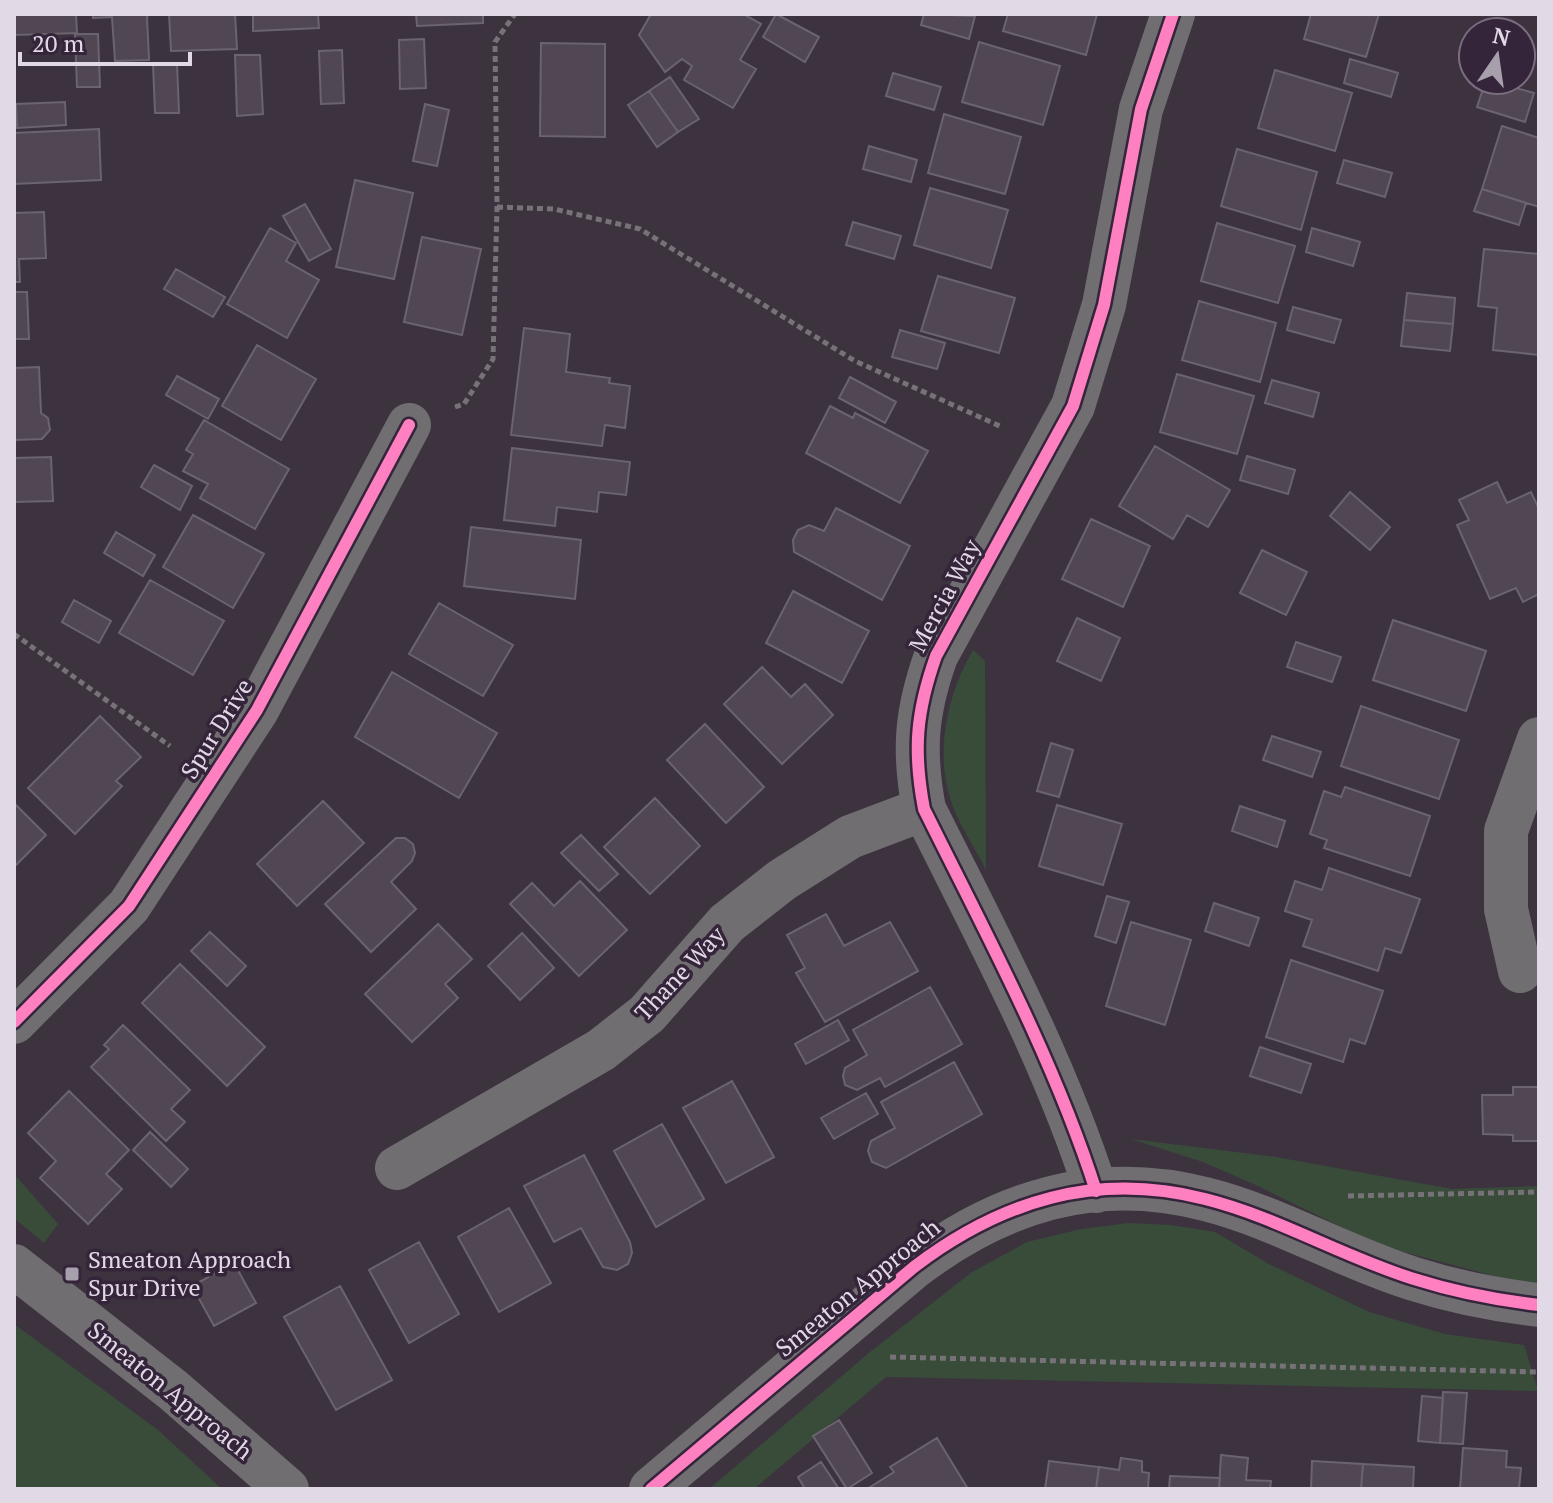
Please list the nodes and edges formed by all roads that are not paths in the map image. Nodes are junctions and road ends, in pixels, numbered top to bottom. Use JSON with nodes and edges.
{"nodes":[{"id":1,"x":1173,"y":14,"type":"edge"},
{"id":2,"x":409,"y":425,"type":"road end"},
{"id":3,"x":1539,"y":739,"type":"edge"},
{"id":4,"x":924,"y":809,"type":"junction"},
{"id":5,"x":1520,"y":971,"type":"dead end"},
{"id":6,"x":14,"y":1022,"type":"edge"},
{"id":7,"x":397,"y":1168,"type":"dead end"},
{"id":8,"x":1096,"y":1191,"type":"junction"},
{"id":9,"x":14,"y":1266,"type":"edge"},
{"id":10,"x":1539,"y":1305,"type":"edge"},
{"id":11,"x":287,"y":1489,"type":"edge"},
{"id":12,"x":651,"y":1489,"type":"edge"}],
"edges":[{"from":1,"to":4,"type":"street","name":"Mercia Way"},
{"from":2,"to":6,"type":"street","name":"Spur Drive"},
{"from":3,"to":5,"type":"street"},
{"from":4,"to":7,"type":"street","name":"Thane Way"},
{"from":4,"to":8,"type":"street","name":"Mercia Way"},
{"from":8,"to":10,"type":"street","name":"Smeaton Approach"},
{"from":8,"to":12,"type":"street","name":"Smeaton Approach"},
{"from":9,"to":11,"type":"street","name":"Smeaton Approach"}]}
